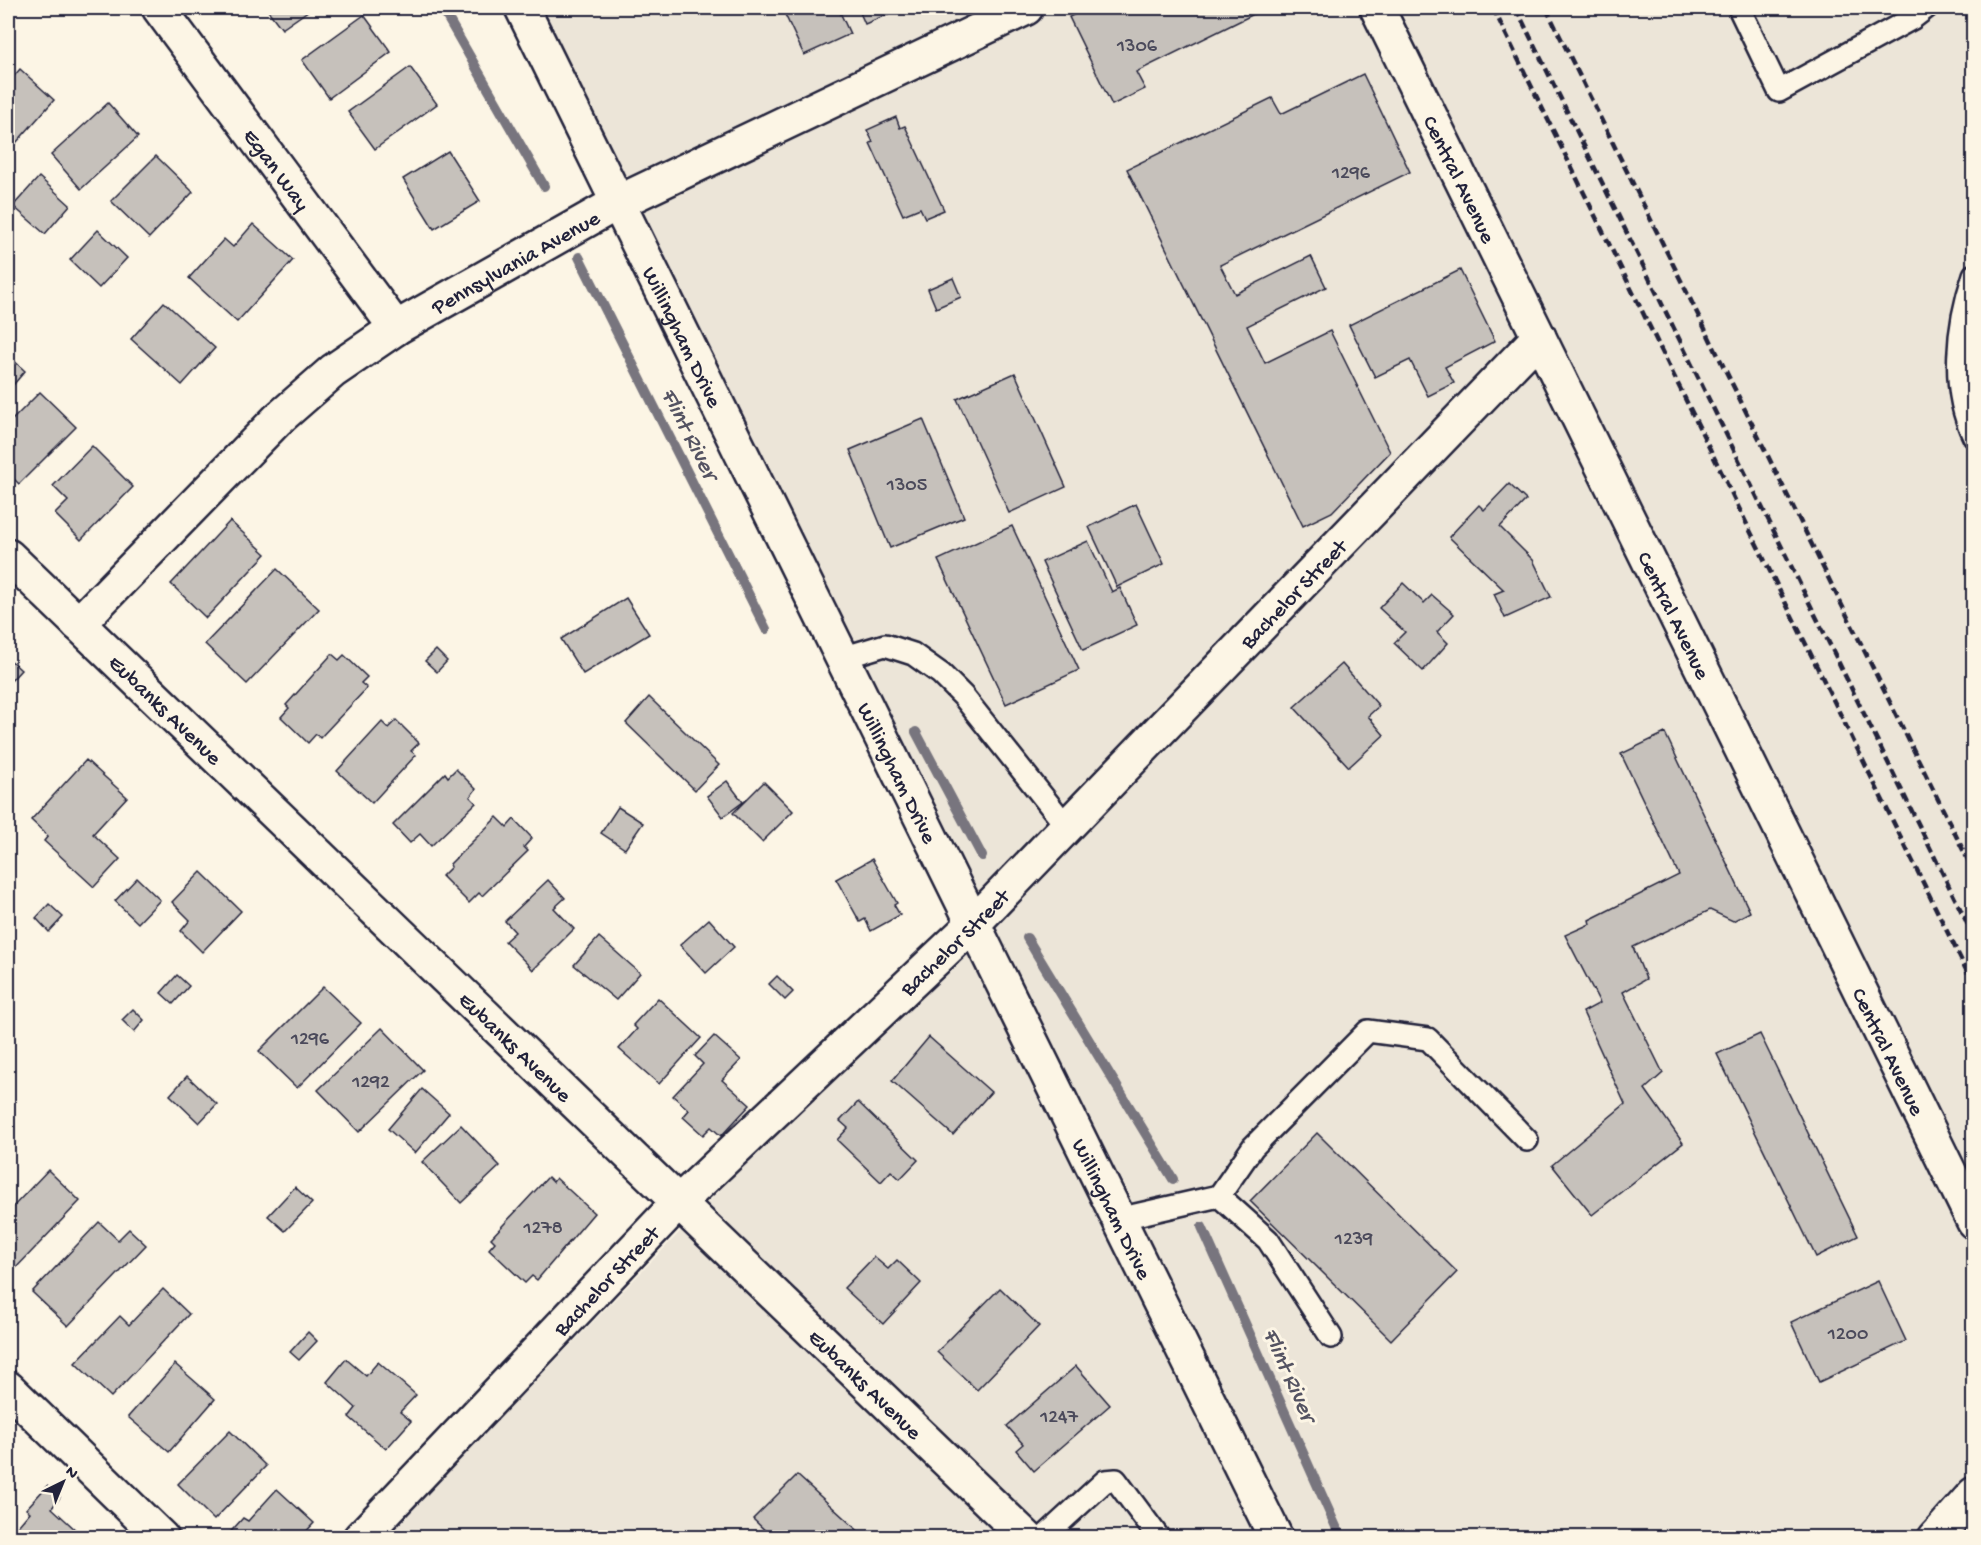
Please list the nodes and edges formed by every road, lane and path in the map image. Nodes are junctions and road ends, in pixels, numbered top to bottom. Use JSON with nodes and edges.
{"nodes":[{"id":1,"x":159,"y":8,"type":"edge"},
{"id":2,"x":522,"y":8,"type":"edge"},
{"id":3,"x":1026,"y":8,"type":"edge"},
{"id":4,"x":1377,"y":8,"type":"edge"},
{"id":5,"x":1739,"y":8,"type":"edge"},
{"id":6,"x":1926,"y":8,"type":"edge"},
{"id":7,"x":617,"y":203,"type":"junction"},
{"id":8,"x":1974,"y":275,"type":"edge"},
{"id":9,"x":396,"y":328,"type":"junction"},
{"id":10,"x":1539,"y":337,"type":"junction"},
{"id":11,"x":1974,"y":437,"type":"edge"},
{"id":12,"x":8,"y":556,"type":"edge"},
{"id":13,"x":78,"y":624,"type":"junction"},
{"id":14,"x":842,"y":658,"type":"junction"},
{"id":15,"x":1067,"y":827,"type":"junction"},
{"id":16,"x":973,"y":924,"type":"junction"},
{"id":17,"x":1527,"y":1140,"type":"dead end"},
{"id":18,"x":1219,"y":1196,"type":"junction"},
{"id":19,"x":679,"y":1202,"type":"junction"},
{"id":20,"x":1118,"y":1220,"type":"junction"},
{"id":21,"x":1974,"y":1222,"type":"edge"},
{"id":22,"x":1331,"y":1337,"type":"dead end"},
{"id":23,"x":8,"y":1388,"type":"edge"},
{"id":24,"x":1974,"y":1494,"type":"edge"},
{"id":25,"x":162,"y":1538,"type":"edge"},
{"id":26,"x":360,"y":1538,"type":"edge"},
{"id":27,"x":1027,"y":1538,"type":"edge"},
{"id":28,"x":1043,"y":1538,"type":"edge"},
{"id":29,"x":1159,"y":1538,"type":"edge"},
{"id":30,"x":1276,"y":1538,"type":"edge"},
{"id":31,"x":1935,"y":1538,"type":"edge"}],
"edges":[{"from":1,"to":9,"type":"street","name":"Egan Way"},
{"from":2,"to":7,"type":"street","name":"Willingham Drive"},
{"from":3,"to":7,"type":"street","name":"Pennsylvania Avenue"},
{"from":4,"to":10,"type":"street","name":"Central Avenue"},
{"from":5,"to":6,"type":"lane"},
{"from":7,"to":9,"type":"street","name":"Pennsylvania Avenue"},
{"from":7,"to":14,"type":"street","name":"Willingham Drive"},
{"from":8,"to":11,"type":"lane"},
{"from":9,"to":13,"type":"street","name":"Pennsylvania Avenue"},
{"from":10,"to":15,"type":"street","name":"Bachelor Street"},
{"from":10,"to":21,"type":"street","name":"Central Avenue"},
{"from":12,"to":13,"type":"street","name":"Eubanks Avenue"},
{"from":13,"to":19,"type":"street","name":"Eubanks Avenue"},
{"from":14,"to":15,"type":"lane"},
{"from":14,"to":16,"type":"street","name":"Willingham Drive"},
{"from":15,"to":16,"type":"street","name":"Bachelor Street"},
{"from":16,"to":19,"type":"street","name":"Bachelor Street"},
{"from":16,"to":20,"type":"street","name":"Willingham Drive"},
{"from":17,"to":18,"type":"lane"},
{"from":18,"to":20,"type":"lane"},
{"from":18,"to":22,"type":"lane"},
{"from":19,"to":26,"type":"street","name":"Bachelor Street"},
{"from":19,"to":27,"type":"street","name":"Eubanks Avenue"},
{"from":20,"to":30,"type":"street","name":"Willingham Drive"},
{"from":23,"to":25,"type":"street"},
{"from":24,"to":31,"type":"street"},
{"from":28,"to":29,"type":"lane"}]}
